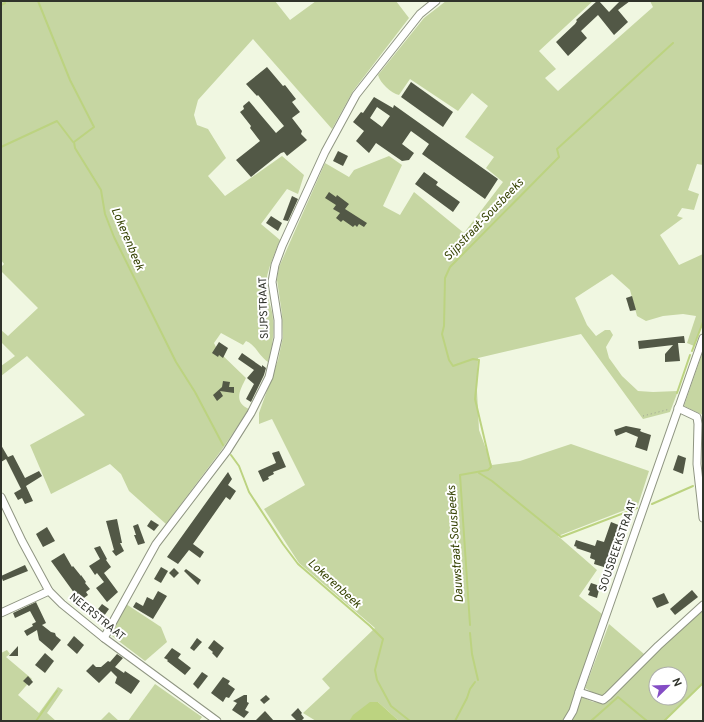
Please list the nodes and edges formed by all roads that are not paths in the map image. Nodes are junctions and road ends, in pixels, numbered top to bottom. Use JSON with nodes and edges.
{"nodes":[{"id":1,"x":436,"y":1,"type":"edge"},
{"id":2,"x":703,"y":338,"type":"edge"},
{"id":3,"x":678,"y":408,"type":"junction"},
{"id":4,"x":1,"y":496,"type":"edge"},
{"id":5,"x":703,"y":518,"type":"edge"},
{"id":6,"x":50,"y":591,"type":"junction"},
{"id":7,"x":703,"y":605,"type":"edge"},
{"id":8,"x":1,"y":613,"type":"edge"},
{"id":9,"x":104,"y":638,"type":"junction"},
{"id":10,"x":579,"y":692,"type":"junction"},
{"id":11,"x":217,"y":721,"type":"edge"},
{"id":12,"x":567,"y":721,"type":"edge"}],
"edges":[{"from":1,"to":9,"type":"street","name":"SIJPSTRAAT"},
{"from":2,"to":3,"type":"street","name":"SOUSBEEKSTRAAT"},
{"from":3,"to":5,"type":"street"},
{"from":3,"to":10,"type":"street","name":"SOUSBEEKSTRAAT"},
{"from":4,"to":6,"type":"street","name":"NEERSTRAAT"},
{"from":6,"to":8,"type":"street"},
{"from":6,"to":9,"type":"street","name":"NEERSTRAAT"},
{"from":7,"to":10,"type":"street"},
{"from":9,"to":11,"type":"street","name":"NEERSTRAAT"},
{"from":10,"to":12,"type":"street","name":"SOUSBEEKSTRAAT"}]}
